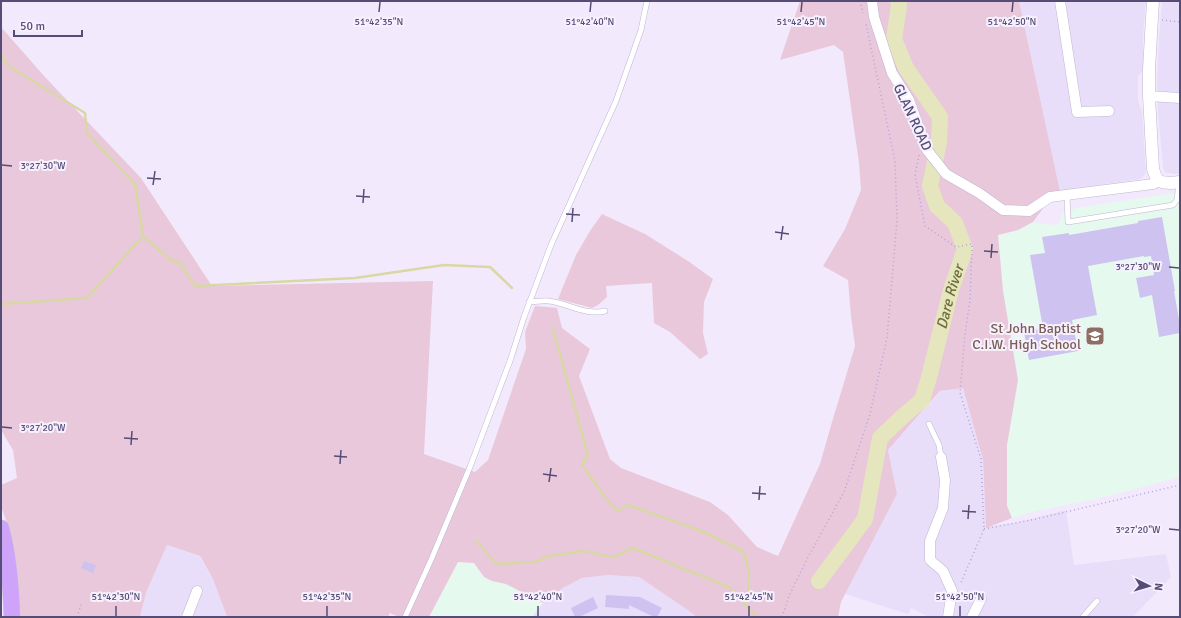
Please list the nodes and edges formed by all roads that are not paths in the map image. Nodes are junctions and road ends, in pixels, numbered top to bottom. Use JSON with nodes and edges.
{"nodes":[{"id":1,"x":647,"y":1,"type":"edge"},
{"id":2,"x":872,"y":1,"type":"edge"},
{"id":3,"x":1060,"y":1,"type":"edge"},
{"id":4,"x":1153,"y":1,"type":"edge"},
{"id":5,"x":1149,"y":96,"type":"junction"},
{"id":6,"x":1180,"y":98,"type":"edge"},
{"id":7,"x":1109,"y":111,"type":"dead end"},
{"id":8,"x":1159,"y":181,"type":"junction"},
{"id":9,"x":1180,"y":182,"type":"edge"},
{"id":10,"x":1067,"y":195,"type":"junction"},
{"id":11,"x":1178,"y":202,"type":"edge"},
{"id":12,"x":530,"y":302,"type":"junction"},
{"id":13,"x":605,"y":311,"type":"dead end"},
{"id":14,"x":929,"y":424,"type":"dead end"},
{"id":15,"x":941,"y":457,"type":"joint"},
{"id":16,"x":1,"y":528,"type":"edge"},
{"id":17,"x":198,"y":591,"type":"dead end"},
{"id":18,"x":981,"y":599,"type":"dead end"},
{"id":19,"x":1097,"y":601,"type":"dead end"},
{"id":20,"x":12,"y":617,"type":"edge"},
{"id":21,"x":187,"y":617,"type":"edge"},
{"id":22,"x":405,"y":617,"type":"edge"},
{"id":23,"x":948,"y":617,"type":"edge"},
{"id":24,"x":972,"y":617,"type":"edge"},
{"id":25,"x":1083,"y":617,"type":"edge"}],
"edges":[{"from":1,"to":12,"type":"lane"},
{"from":2,"to":10,"type":"street","name":"GLAN ROAD"},
{"from":3,"to":7,"type":"street"},
{"from":4,"to":5,"type":"street"},
{"from":5,"to":6,"type":"street"},
{"from":5,"to":8,"type":"street"},
{"from":8,"to":9,"type":"street","name":"GLAN ROAD"},
{"from":8,"to":10,"type":"street","name":"GLAN ROAD"},
{"from":9,"to":11,"type":"lane"},
{"from":10,"to":11,"type":"lane"},
{"from":12,"to":13,"type":"lane"},
{"from":12,"to":22,"type":"lane"},
{"from":14,"to":15,"type":"lane"},
{"from":15,"to":23,"type":"street"},
{"from":16,"to":20,"type":"main road"},
{"from":17,"to":21,"type":"street"},
{"from":18,"to":24,"type":"street"},
{"from":19,"to":25,"type":"lane"}]}
